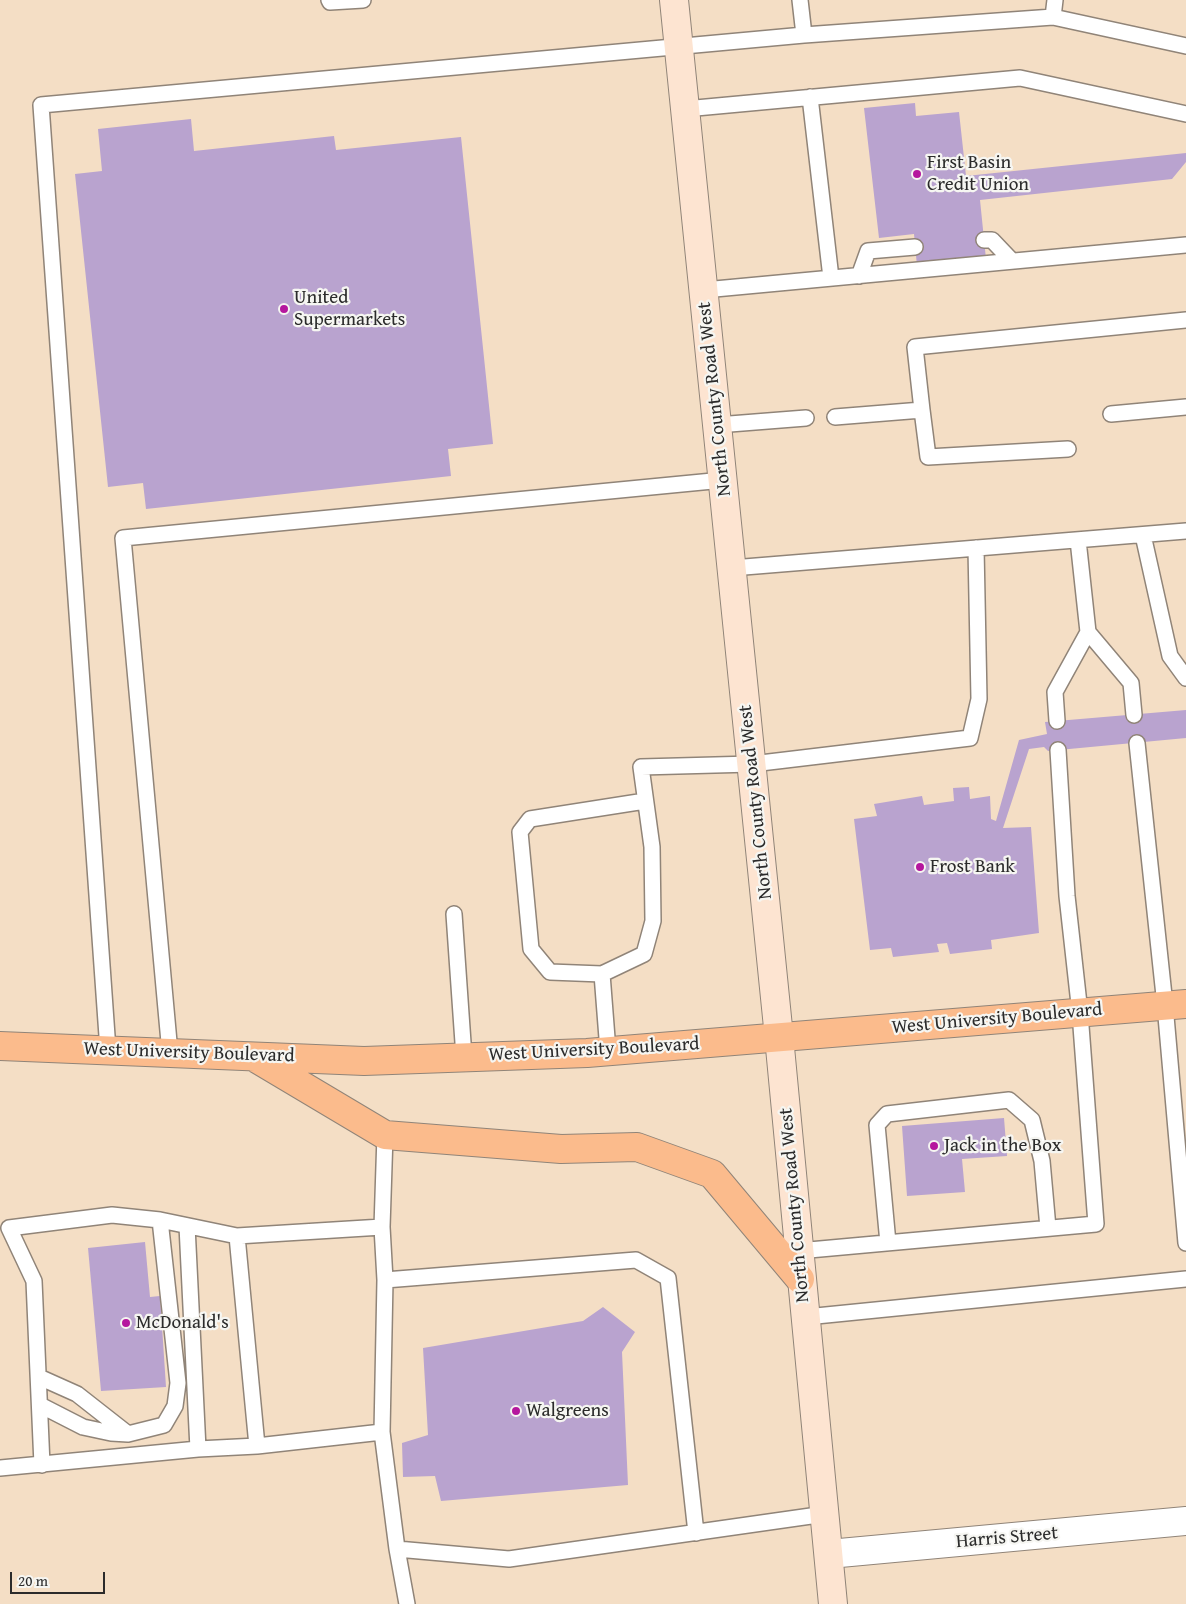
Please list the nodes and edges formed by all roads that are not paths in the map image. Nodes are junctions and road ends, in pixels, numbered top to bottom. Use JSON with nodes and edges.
{"nodes":[{"id":1,"x":329,"y":0,"type":"edge"},
{"id":2,"x":363,"y":0,"type":"edge"},
{"id":3,"x":674,"y":0,"type":"edge"},
{"id":4,"x":800,"y":0,"type":"edge"},
{"id":5,"x":1055,"y":0,"type":"edge"},
{"id":6,"x":1053,"y":17,"type":"junction"},
{"id":7,"x":804,"y":35,"type":"junction"},
{"id":8,"x":1186,"y":46,"type":"edge"},
{"id":9,"x":679,"y":47,"type":"junction"},
{"id":10,"x":810,"y":97,"type":"junction"},
{"id":11,"x":685,"y":109,"type":"junction"},
{"id":12,"x":1186,"y":114,"type":"edge"},
{"id":13,"x":984,"y":240,"type":"dead end"},
{"id":14,"x":1186,"y":245,"type":"edge"},
{"id":15,"x":915,"y":247,"type":"dead end"},
{"id":16,"x":1012,"y":261,"type":"junction"},
{"id":17,"x":859,"y":276,"type":"junction"},
{"id":18,"x":831,"y":278,"type":"junction"},
{"id":19,"x":704,"y":290,"type":"junction"},
{"id":20,"x":1186,"y":320,"type":"edge"},
{"id":21,"x":1186,"y":408,"type":"edge"},
{"id":22,"x":922,"y":410,"type":"junction"},
{"id":23,"x":1111,"y":414,"type":"dead end"},
{"id":24,"x":835,"y":416,"type":"dead end"},
{"id":25,"x":806,"y":418,"type":"dead end"},
{"id":26,"x":718,"y":425,"type":"junction"},
{"id":27,"x":1068,"y":449,"type":"dead end"},
{"id":28,"x":723,"y":480,"type":"junction"},
{"id":29,"x":1186,"y":531,"type":"edge"},
{"id":30,"x":1143,"y":535,"type":"junction"},
{"id":31,"x":1078,"y":540,"type":"junction"},
{"id":32,"x":976,"y":548,"type":"junction"},
{"id":33,"x":732,"y":568,"type":"junction"},
{"id":34,"x":1088,"y":632,"type":"junction"},
{"id":35,"x":1186,"y":678,"type":"edge"},
{"id":36,"x":1134,"y":715,"type":"dead end"},
{"id":37,"x":1057,"y":721,"type":"dead end"},
{"id":38,"x":1137,"y":743,"type":"dead end"},
{"id":39,"x":1058,"y":750,"type":"dead end"},
{"id":40,"x":752,"y":764,"type":"junction"},
{"id":41,"x":645,"y":801,"type":"junction"},
{"id":42,"x":454,"y":914,"type":"dead end"},
{"id":43,"x":602,"y":974,"type":"junction"},
{"id":44,"x":1175,"y":1005,"type":"edge"},
{"id":45,"x":1080,"y":1013,"type":"junction"},
{"id":46,"x":780,"y":1037,"type":"junction"},
{"id":47,"x":0,"y":1046,"type":"edge"},
{"id":48,"x":108,"y":1050,"type":"junction"},
{"id":49,"x":608,"y":1051,"type":"junction"},
{"id":50,"x":170,"y":1053,"type":"junction"},
{"id":51,"x":253,"y":1056,"type":"junction"},
{"id":52,"x":464,"y":1057,"type":"junction"},
{"id":53,"x":385,"y":1135,"type":"junction"},
{"id":54,"x":160,"y":1220,"type":"junction"},
{"id":55,"x":187,"y":1226,"type":"junction"},
{"id":56,"x":382,"y":1227,"type":"junction"},
{"id":57,"x":4,"y":1228,"type":"edge"},
{"id":58,"x":1048,"y":1228,"type":"junction"},
{"id":59,"x":237,"y":1236,"type":"junction"},
{"id":60,"x":888,"y":1242,"type":"junction"},
{"id":61,"x":1186,"y":1242,"type":"edge"},
{"id":62,"x":798,"y":1251,"type":"junction"},
{"id":63,"x":800,"y":1279,"type":"junction"},
{"id":64,"x":1186,"y":1279,"type":"edge"},
{"id":65,"x":385,"y":1280,"type":"junction"},
{"id":66,"x":806,"y":1317,"type":"junction"},
{"id":67,"x":39,"y":1377,"type":"junction"},
{"id":68,"x":40,"y":1405,"type":"junction"},
{"id":69,"x":382,"y":1432,"type":"junction"},
{"id":70,"x":128,"y":1434,"type":"junction"},
{"id":71,"x":257,"y":1446,"type":"junction"},
{"id":72,"x":198,"y":1449,"type":"junction"},
{"id":73,"x":42,"y":1465,"type":"junction"},
{"id":74,"x":0,"y":1468,"type":"edge"},
{"id":75,"x":825,"y":1514,"type":"junction"},
{"id":76,"x":1186,"y":1521,"type":"edge"},
{"id":77,"x":696,"y":1533,"type":"junction"},
{"id":78,"x":397,"y":1549,"type":"junction"},
{"id":79,"x":829,"y":1554,"type":"junction"},
{"id":80,"x":407,"y":1604,"type":"edge"},
{"id":81,"x":833,"y":1604,"type":"edge"}],
"edges":[{"from":1,"to":2,"type":"lane"},
{"from":3,"to":9,"type":"main road","name":"North County Road West"},
{"from":4,"to":7,"type":"lane"},
{"from":5,"to":6,"type":"lane"},
{"from":6,"to":7,"type":"lane"},
{"from":6,"to":8,"type":"lane"},
{"from":7,"to":9,"type":"lane"},
{"from":9,"to":11,"type":"main road","name":"North County Road West"},
{"from":9,"to":48,"type":"lane"},
{"from":10,"to":11,"type":"lane"},
{"from":10,"to":12,"type":"lane"},
{"from":10,"to":18,"type":"lane"},
{"from":11,"to":19,"type":"main road","name":"North County Road West"},
{"from":13,"to":16,"type":"lane"},
{"from":14,"to":16,"type":"lane"},
{"from":15,"to":17,"type":"lane"},
{"from":16,"to":17,"type":"lane"},
{"from":17,"to":18,"type":"lane"},
{"from":18,"to":19,"type":"lane"},
{"from":19,"to":26,"type":"main road","name":"North County Road West"},
{"from":20,"to":22,"type":"lane"},
{"from":21,"to":23,"type":"lane"},
{"from":22,"to":24,"type":"lane"},
{"from":22,"to":27,"type":"lane"},
{"from":25,"to":26,"type":"lane"},
{"from":26,"to":28,"type":"main road","name":"North County Road West"},
{"from":28,"to":33,"type":"main road","name":"North County Road West"},
{"from":28,"to":50,"type":"lane"},
{"from":29,"to":30,"type":"lane"},
{"from":30,"to":31,"type":"lane"},
{"from":30,"to":35,"type":"lane"},
{"from":31,"to":32,"type":"lane"},
{"from":31,"to":34,"type":"lane"},
{"from":32,"to":33,"type":"lane"},
{"from":32,"to":40,"type":"lane"},
{"from":33,"to":40,"type":"main road","name":"North County Road West"},
{"from":34,"to":36,"type":"lane"},
{"from":34,"to":37,"type":"lane"},
{"from":38,"to":44,"type":"lane"},
{"from":39,"to":45,"type":"lane"},
{"from":40,"to":41,"type":"lane"},
{"from":40,"to":46,"type":"main road","name":"North County Road West"},
{"from":41,"to":43,"type":"lane"},
{"from":41,"to":43,"type":"lane"},
{"from":42,"to":52,"type":"lane"},
{"from":43,"to":49,"type":"lane"},
{"from":44,"to":45,"type":"main road","name":"West University Boulevard"},
{"from":44,"to":61,"type":"lane"},
{"from":45,"to":46,"type":"main road","name":"West University Boulevard"},
{"from":45,"to":58,"type":"lane"},
{"from":46,"to":49,"type":"main road","name":"West University Boulevard"},
{"from":46,"to":62,"type":"main road","name":"North County Road West"},
{"from":47,"to":48,"type":"main road","name":"West University Boulevard"},
{"from":48,"to":50,"type":"main road","name":"West University Boulevard"},
{"from":49,"to":52,"type":"main road","name":"West University Boulevard"},
{"from":50,"to":51,"type":"main road","name":"West University Boulevard"},
{"from":51,"to":52,"type":"main road","name":"West University Boulevard"},
{"from":51,"to":53,"type":"main road"},
{"from":53,"to":56,"type":"lane"},
{"from":53,"to":63,"type":"main road"},
{"from":54,"to":55,"type":"lane"},
{"from":54,"to":57,"type":"lane"},
{"from":54,"to":70,"type":"lane"},
{"from":55,"to":59,"type":"lane"},
{"from":55,"to":72,"type":"lane"},
{"from":56,"to":59,"type":"lane"},
{"from":56,"to":65,"type":"lane"},
{"from":57,"to":67,"type":"lane"},
{"from":58,"to":60,"type":"lane"},
{"from":58,"to":60,"type":"lane"},
{"from":59,"to":71,"type":"lane"},
{"from":60,"to":62,"type":"lane"},
{"from":62,"to":63,"type":"main road","name":"North County Road West"},
{"from":63,"to":66,"type":"main road","name":"North County Road West"},
{"from":64,"to":66,"type":"lane"},
{"from":65,"to":69,"type":"lane"},
{"from":65,"to":77,"type":"lane"},
{"from":66,"to":75,"type":"main road","name":"North County Road West"},
{"from":67,"to":68,"type":"lane"},
{"from":67,"to":70,"type":"lane"},
{"from":68,"to":70,"type":"lane"},
{"from":68,"to":73,"type":"lane"},
{"from":69,"to":71,"type":"lane"},
{"from":69,"to":78,"type":"lane"},
{"from":71,"to":72,"type":"lane"},
{"from":72,"to":73,"type":"lane"},
{"from":73,"to":74,"type":"lane"},
{"from":75,"to":77,"type":"lane"},
{"from":75,"to":79,"type":"main road","name":"North County Road West"},
{"from":76,"to":79,"type":"street","name":"Harris Street"},
{"from":77,"to":78,"type":"lane"},
{"from":78,"to":80,"type":"lane"},
{"from":79,"to":81,"type":"main road","name":"North County Road West"}]}
